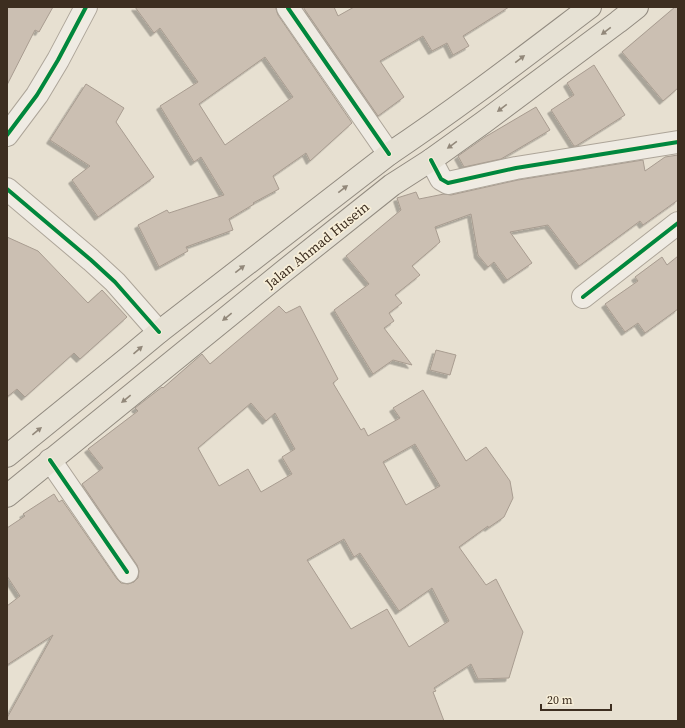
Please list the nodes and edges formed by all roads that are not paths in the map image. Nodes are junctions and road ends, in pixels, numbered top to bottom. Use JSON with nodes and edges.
{"nodes":[{"id":1,"x":86,"y":7,"type":"edge"},
{"id":2,"x":590,"y":7,"type":"edge"},
{"id":3,"x":637,"y":7,"type":"edge"},
{"id":4,"x":288,"y":8,"type":"dead end"},
{"id":5,"x":7,"y":135,"type":"edge"},
{"id":6,"x":678,"y":142,"type":"edge"},
{"id":7,"x":389,"y":154,"type":"junction"},
{"id":8,"x":431,"y":160,"type":"junction"},
{"id":9,"x":7,"y":189,"type":"edge"},
{"id":10,"x":678,"y":223,"type":"edge"},
{"id":11,"x":583,"y":298,"type":"dead end"},
{"id":12,"x":159,"y":332,"type":"junction"},
{"id":13,"x":10,"y":453,"type":"edge"},
{"id":14,"x":50,"y":460,"type":"junction"},
{"id":15,"x":33,"y":476,"type":"junction"},
{"id":16,"x":7,"y":496,"type":"edge"},
{"id":17,"x":127,"y":572,"type":"dead end"}],
"edges":[{"from":1,"to":5,"type":"street"},
{"from":7,"to":2,"type":"main road","name":"Jalan Ahmad Husein","one_way":true},
{"from":3,"to":8,"type":"main road","name":"Jalan Ahmad Husein","one_way":true},
{"from":4,"to":7,"type":"street"},
{"from":6,"to":8,"type":"street"},
{"from":12,"to":7,"type":"main road","name":"Jalan Ahmad Husein","one_way":true},
{"from":8,"to":14,"type":"main road","name":"Jalan Ahmad Husein","one_way":true},
{"from":9,"to":12,"type":"street"},
{"from":10,"to":11,"type":"street"},
{"from":13,"to":12,"type":"main road","name":"Jalan Ahmad Husein","one_way":true},
{"from":13,"to":15,"type":"main road"},
{"from":14,"to":15,"type":"main road","name":"Jalan Ahmad Husein"},
{"from":14,"to":17,"type":"street"},
{"from":15,"to":16,"type":"main road","name":"Jalan Ahmad Husein"}]}
